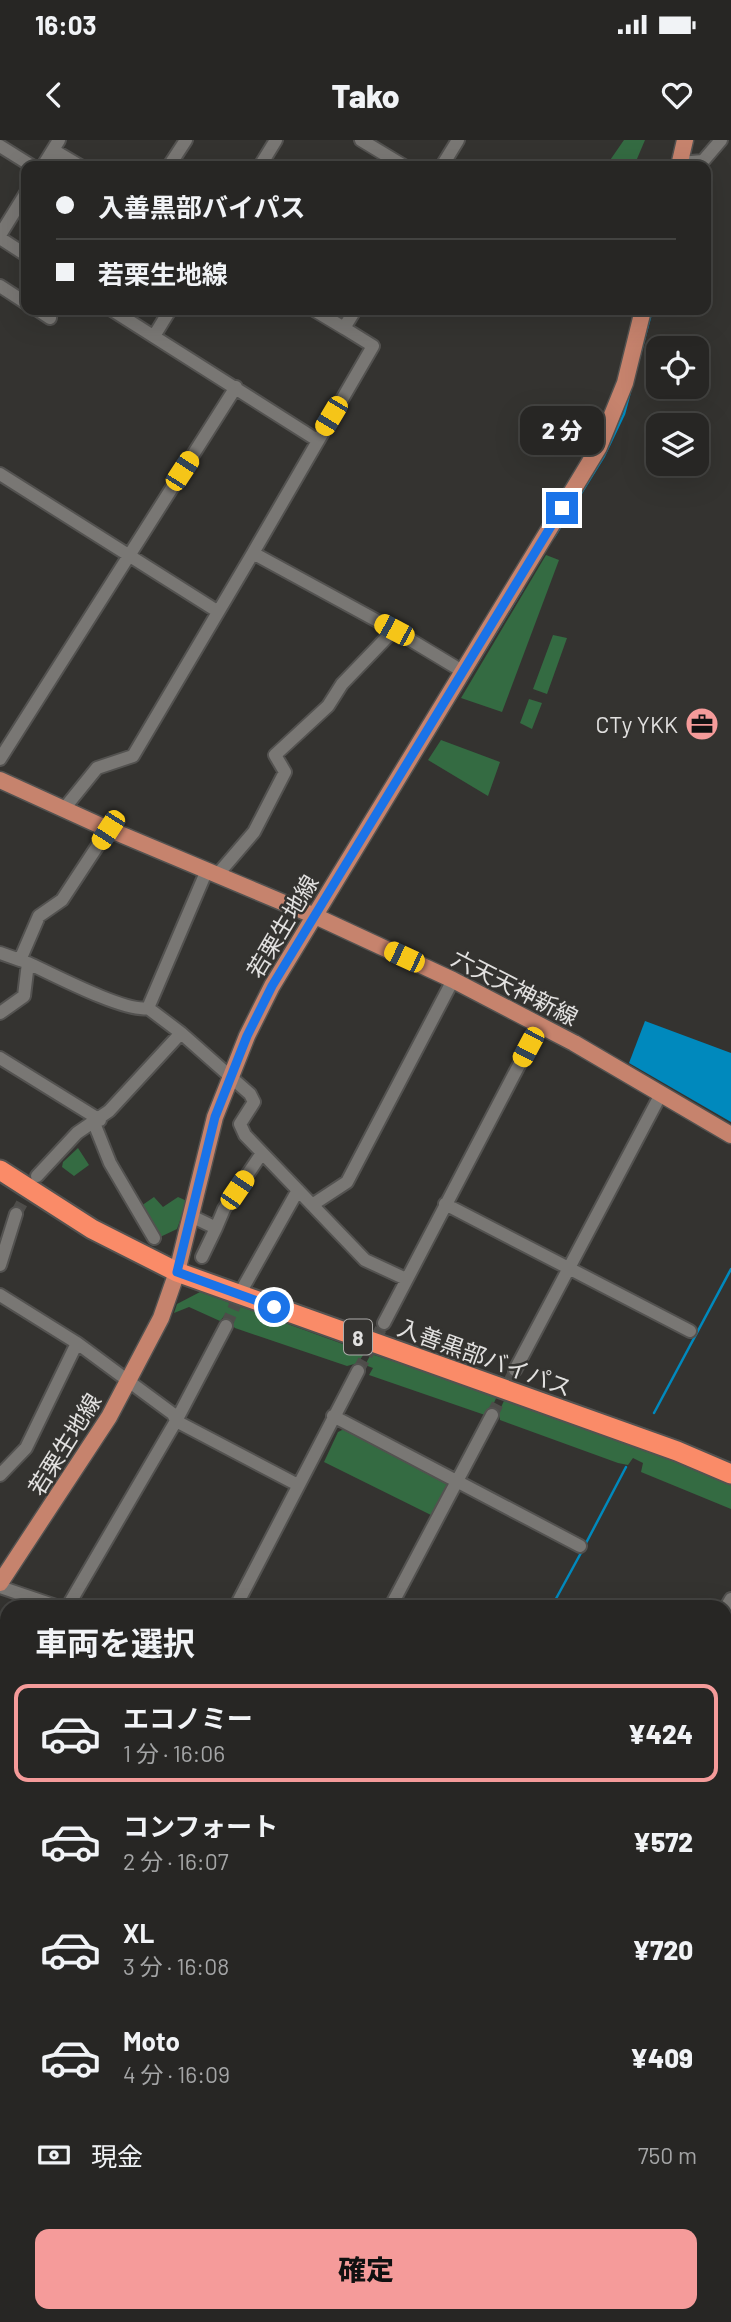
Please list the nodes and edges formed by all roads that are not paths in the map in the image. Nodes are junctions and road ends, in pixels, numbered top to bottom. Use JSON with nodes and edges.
{"nodes":[{"id":1,"x":186,"y":140,"type":"edge"},
{"id":2,"x":276,"y":140,"type":"edge"},
{"id":3,"x":360,"y":140,"type":"edge"},
{"id":4,"x":458,"y":140,"type":"edge"},
{"id":5,"x":685,"y":140,"type":"edge"},
{"id":6,"x":721,"y":140,"type":"edge"},
{"id":7,"x":56,"y":145,"type":"edge"},
{"id":8,"x":0,"y":146,"type":"edge"},
{"id":9,"x":24,"y":161,"type":"edge"},
{"id":10,"x":46,"y":161,"type":"edge"},
{"id":11,"x":74,"y":161,"type":"edge"},
{"id":12,"x":172,"y":161,"type":"edge"},
{"id":13,"x":263,"y":161,"type":"edge"},
{"id":14,"x":396,"y":161,"type":"edge"},
{"id":15,"x":445,"y":161,"type":"edge"},
{"id":16,"x":680,"y":161,"type":"edge"},
{"id":17,"x":703,"y":161,"type":"edge"},
{"id":18,"x":21,"y":201,"type":"edge"},
{"id":19,"x":0,"y":237,"type":"edge"},
{"id":20,"x":21,"y":252,"type":"edge"},
{"id":21,"x":0,"y":286,"type":"edge"},
{"id":22,"x":21,"y":300,"type":"edge"},
{"id":23,"x":46,"y":315,"type":"edge"},
{"id":24,"x":122,"y":315,"type":"edge"},
{"id":25,"x":167,"y":315,"type":"edge"},
{"id":26,"x":322,"y":315,"type":"edge"},
{"id":27,"x":352,"y":315,"type":"edge"},
{"id":28,"x":642,"y":315,"type":"edge"},
{"id":29,"x":50,"y":318,"type":"dead end"},
{"id":30,"x":344,"y":328,"type":"junction"},
{"id":31,"x":154,"y":336,"type":"junction"},
{"id":32,"x":236,"y":387,"type":"junction"},
{"id":33,"x":317,"y":440,"type":"junction"},
{"id":34,"x":0,"y":474,"type":"edge"},
{"id":35,"x":253,"y":553,"type":"junction"},
{"id":36,"x":129,"y":555,"type":"junction"},
{"id":37,"x":217,"y":611,"type":"junction"},
{"id":38,"x":394,"y":630,"type":"junction"},
{"id":39,"x":462,"y":671,"type":"junction"},
{"id":40,"x":0,"y":760,"type":"edge"},
{"id":41,"x":0,"y":780,"type":"edge"},
{"id":42,"x":63,"y":810,"type":"junction"},
{"id":43,"x":108,"y":830,"type":"junction"},
{"id":44,"x":212,"y":872,"type":"junction"},
{"id":45,"x":315,"y":916,"type":"junction"},
{"id":46,"x":0,"y":953,"type":"edge"},
{"id":47,"x":24,"y":961,"type":"junction"},
{"id":48,"x":453,"y":980,"type":"junction"},
{"id":49,"x":148,"y":1008,"type":"junction"},
{"id":50,"x":0,"y":1013,"type":"edge"},
{"id":51,"x":540,"y":1025,"type":"junction"},
{"id":52,"x":181,"y":1033,"type":"junction"},
{"id":53,"x":0,"y":1058,"type":"edge"},
{"id":54,"x":230,"y":1076,"type":"junction"},
{"id":55,"x":661,"y":1094,"type":"junction"},
{"id":56,"x":97,"y":1122,"type":"junction"},
{"id":57,"x":731,"y":1135,"type":"edge"},
{"id":58,"x":262,"y":1153,"type":"junction"},
{"id":59,"x":0,"y":1170,"type":"edge"},
{"id":60,"x":37,"y":1176,"type":"tunnel mouth"},
{"id":61,"x":298,"y":1190,"type":"junction"},
{"id":62,"x":445,"y":1204,"type":"junction"},
{"id":63,"x":312,"y":1205,"type":"junction"},
{"id":64,"x":16,"y":1214,"type":"tunnel mouth"},
{"id":65,"x":191,"y":1216,"type":"junction"},
{"id":66,"x":216,"y":1228,"type":"junction"},
{"id":67,"x":155,"y":1238,"type":"dead end"},
{"id":68,"x":202,"y":1257,"type":"dead end"},
{"id":69,"x":0,"y":1265,"type":"edge"},
{"id":70,"x":569,"y":1269,"type":"junction"},
{"id":71,"x":177,"y":1272,"type":"junction"},
{"id":72,"x":406,"y":1279,"type":"junction"},
{"id":73,"x":244,"y":1286,"type":"tunnel mouth"},
{"id":74,"x":0,"y":1295,"type":"edge"},
{"id":75,"x":384,"y":1323,"type":"tunnel mouth"},
{"id":76,"x":226,"y":1326,"type":"tunnel mouth"},
{"id":77,"x":690,"y":1331,"type":"dead end"},
{"id":78,"x":77,"y":1343,"type":"junction"},
{"id":79,"x":515,"y":1370,"type":"tunnel mouth"},
{"id":80,"x":358,"y":1371,"type":"tunnel mouth"},
{"id":81,"x":130,"y":1381,"type":"junction"},
{"id":82,"x":492,"y":1415,"type":"tunnel mouth"},
{"id":83,"x":333,"y":1416,"type":"junction"},
{"id":84,"x":176,"y":1421,"type":"junction"},
{"id":85,"x":731,"y":1474,"type":"edge"},
{"id":86,"x":0,"y":1475,"type":"edge"},
{"id":87,"x":457,"y":1481,"type":"junction"},
{"id":88,"x":298,"y":1485,"type":"junction"},
{"id":89,"x":580,"y":1546,"type":"dead end"},
{"id":90,"x":0,"y":1585,"type":"edge"},
{"id":91,"x":40,"y":1600,"type":"edge"},
{"id":92,"x":72,"y":1600,"type":"edge"},
{"id":93,"x":239,"y":1600,"type":"edge"},
{"id":94,"x":394,"y":1600,"type":"edge"}],
"edges":[{"from":1,"to":12,"type":"street"},
{"from":2,"to":13,"type":"street"},
{"from":3,"to":14,"type":"street"},
{"from":4,"to":15,"type":"street"},
{"from":5,"to":16,"type":"main road"},
{"from":6,"to":17,"type":"street"},
{"from":7,"to":10,"type":"street"},
{"from":7,"to":11,"type":"street"},
{"from":8,"to":9,"type":"street"},
{"from":18,"to":19,"type":"street"},
{"from":19,"to":20,"type":"street"},
{"from":21,"to":22,"type":"street"},
{"from":23,"to":29,"type":"street"},
{"from":24,"to":31,"type":"street"},
{"from":25,"to":31,"type":"street"},
{"from":26,"to":30,"type":"street"},
{"from":27,"to":30,"type":"street"},
{"from":28,"to":39,"type":"main road","name":"若栗生地線"},
{"from":30,"to":33,"type":"street"},
{"from":31,"to":32,"type":"street"},
{"from":32,"to":33,"type":"street"},
{"from":32,"to":36,"type":"street"},
{"from":33,"to":35,"type":"street"},
{"from":34,"to":36,"type":"street"},
{"from":35,"to":37,"type":"street"},
{"from":35,"to":38,"type":"street"},
{"from":36,"to":37,"type":"street"},
{"from":36,"to":40,"type":"street"},
{"from":37,"to":42,"type":"street"},
{"from":38,"to":39,"type":"street"},
{"from":38,"to":44,"type":"street"},
{"from":39,"to":45,"type":"main road","name":"若栗生地線"},
{"from":41,"to":42,"type":"main road","name":"六天天神新線"},
{"from":42,"to":43,"type":"main road","name":"六天天神新線"},
{"from":43,"to":44,"type":"main road","name":"六天天神新線"},
{"from":43,"to":47,"type":"street"},
{"from":44,"to":45,"type":"main road","name":"六天天神新線"},
{"from":44,"to":49,"type":"street"},
{"from":45,"to":48,"type":"main road","name":"六天天神新線"},
{"from":45,"to":54,"type":"main road","name":"若栗生地線"},
{"from":46,"to":47,"type":"street"},
{"from":47,"to":49,"type":"street"},
{"from":47,"to":50,"type":"street"},
{"from":48,"to":51,"type":"main road","name":"六天天神新線"},
{"from":48,"to":63,"type":"street"},
{"from":49,"to":52,"type":"street"},
{"from":51,"to":55,"type":"main road","name":"六天天神新線"},
{"from":51,"to":62,"type":"street"},
{"from":52,"to":54,"type":"street"},
{"from":52,"to":56,"type":"street"},
{"from":53,"to":56,"type":"street"},
{"from":54,"to":58,"type":"street"},
{"from":54,"to":65,"type":"main road","name":"若栗生地線"},
{"from":55,"to":57,"type":"main road","name":"六天天神新線"},
{"from":55,"to":70,"type":"street"},
{"from":56,"to":60,"type":"street"},
{"from":56,"to":67,"type":"street"},
{"from":58,"to":61,"type":"street"},
{"from":58,"to":66,"type":"street"},
{"from":59,"to":71,"type":"highway","name":"入善黒部バイパス","number":"8"},
{"from":61,"to":63,"type":"street"},
{"from":61,"to":73,"type":"street"},
{"from":62,"to":70,"type":"street"},
{"from":62,"to":72,"type":"street"},
{"from":63,"to":72,"type":"street"},
{"from":64,"to":69,"type":"street"},
{"from":65,"to":66,"type":"street"},
{"from":65,"to":71,"type":"main road","name":"若栗生地線"},
{"from":66,"to":68,"type":"street"},
{"from":70,"to":77,"type":"street"},
{"from":70,"to":79,"type":"street"},
{"from":71,"to":81,"type":"main road","name":"若栗生地線"},
{"from":71,"to":85,"type":"highway","name":"入善黒部バイパス","number":"8"},
{"from":72,"to":75,"type":"street"},
{"from":74,"to":78,"type":"street"},
{"from":76,"to":84,"type":"street"},
{"from":78,"to":81,"type":"street"},
{"from":78,"to":86,"type":"street"},
{"from":80,"to":83,"type":"street"},
{"from":81,"to":84,"type":"street"},
{"from":81,"to":90,"type":"main road","name":"若栗生地線"},
{"from":82,"to":87,"type":"street"},
{"from":83,"to":87,"type":"street"},
{"from":83,"to":88,"type":"street"},
{"from":84,"to":88,"type":"street"},
{"from":84,"to":92,"type":"street"},
{"from":87,"to":89,"type":"street"},
{"from":87,"to":94,"type":"street"},
{"from":88,"to":93,"type":"street"},
{"from":90,"to":91,"type":"street"}]}
